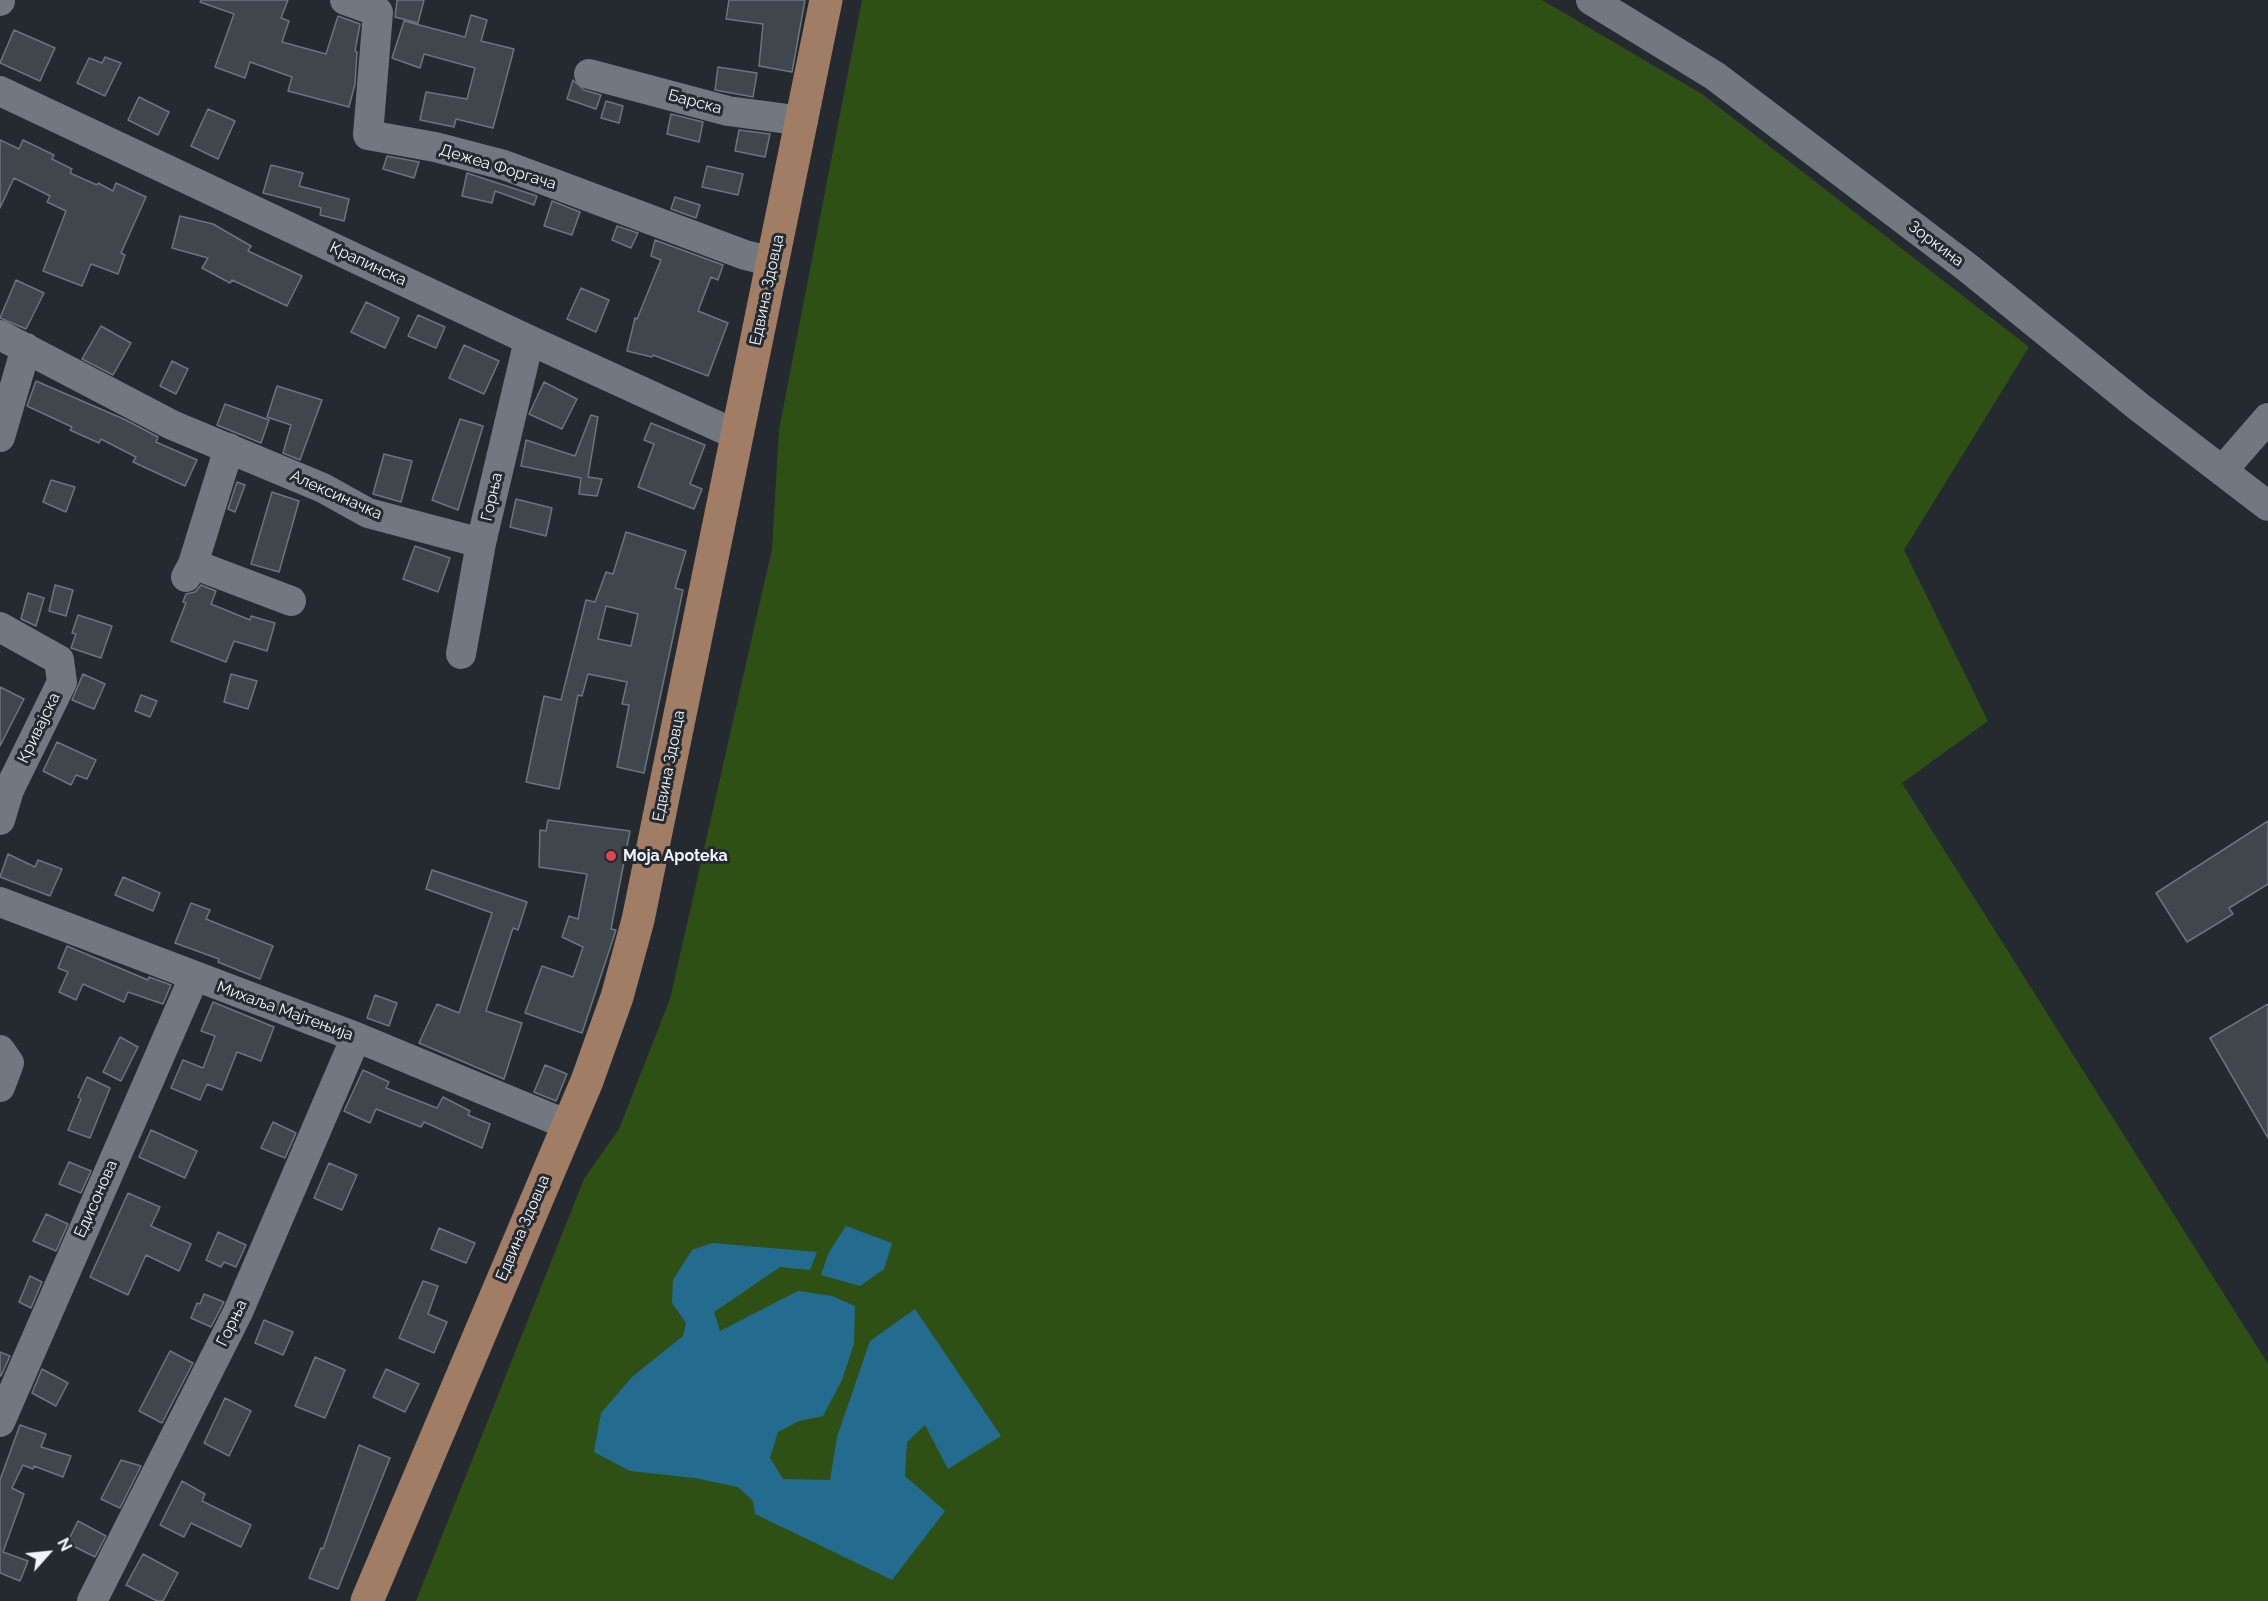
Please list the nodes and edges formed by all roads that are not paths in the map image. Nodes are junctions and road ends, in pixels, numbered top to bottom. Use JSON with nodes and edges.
{"nodes":[{"id":1,"x":345,"y":0,"type":"edge"},
{"id":2,"x":826,"y":0,"type":"edge"},
{"id":3,"x":1591,"y":0,"type":"edge"},
{"id":4,"x":589,"y":74,"type":"dead end"},
{"id":5,"x":0,"y":91,"type":"edge"},
{"id":6,"x":803,"y":121,"type":"junction"},
{"id":7,"x":774,"y":262,"type":"junction"},
{"id":8,"x":529,"y":340,"type":"junction"},
{"id":9,"x":13,"y":342,"type":"edge"},
{"id":10,"x":2268,"y":418,"type":"edge"},
{"id":11,"x":736,"y":435,"type":"junction"},
{"id":12,"x":0,"y":437,"type":"edge"},
{"id":13,"x":229,"y":448,"type":"junction"},
{"id":14,"x":2222,"y":471,"type":"junction"},
{"id":15,"x":2268,"y":506,"type":"edge"},
{"id":16,"x":481,"y":543,"type":"junction"},
{"id":17,"x":291,"y":602,"type":"dead end"},
{"id":18,"x":0,"y":627,"type":"edge"},
{"id":19,"x":460,"y":654,"type":"dead end"},
{"id":20,"x":4,"y":788,"type":"edge"},
{"id":21,"x":0,"y":820,"type":"edge"},
{"id":22,"x":0,"y":902,"type":"edge"},
{"id":23,"x":194,"y":977,"type":"junction"},
{"id":24,"x":356,"y":1036,"type":"junction"},
{"id":25,"x":0,"y":1050,"type":"edge"},
{"id":26,"x":0,"y":1087,"type":"edge"},
{"id":27,"x":568,"y":1125,"type":"junction"},
{"id":28,"x":2,"y":1410,"type":"edge"},
{"id":29,"x":92,"y":1601,"type":"edge"},
{"id":30,"x":367,"y":1601,"type":"edge"}],
"edges":[{"from":1,"to":7,"type":"street","name":"Дежеа Форгача"},
{"from":2,"to":6,"type":"main road","name":"Едвина Здовца"},
{"from":3,"to":14,"type":"street","name":"Зоркина"},
{"from":4,"to":6,"type":"street","name":"Барска"},
{"from":5,"to":8,"type":"street","name":"Крапинска"},
{"from":6,"to":7,"type":"main road","name":"Едвина Здовца"},
{"from":7,"to":11,"type":"main road","name":"Едвина Здовца"},
{"from":8,"to":11,"type":"street","name":"Крапинска"},
{"from":8,"to":16,"type":"street","name":"Горња"},
{"from":9,"to":12,"type":"street"},
{"from":9,"to":13,"type":"street","name":"Алексиначка"},
{"from":10,"to":14,"type":"street"},
{"from":11,"to":27,"type":"main road","name":"Едвина Здовца"},
{"from":13,"to":16,"type":"street","name":"Алексиначка"},
{"from":13,"to":17,"type":"street"},
{"from":14,"to":15,"type":"street","name":"Зоркина"},
{"from":16,"to":19,"type":"street","name":"Горња"},
{"from":18,"to":20,"type":"street","name":"Кривајска"},
{"from":20,"to":21,"type":"street"},
{"from":22,"to":23,"type":"street","name":"Михаља Мајтењија"},
{"from":23,"to":24,"type":"street","name":"Михаља Мајтењија"},
{"from":23,"to":28,"type":"street","name":"Едисонова"},
{"from":24,"to":27,"type":"street","name":"Михаља Мајтењија"},
{"from":24,"to":29,"type":"street","name":"Горња"},
{"from":25,"to":26,"type":"street"},
{"from":27,"to":30,"type":"main road","name":"Едвина Здовца"}]}
